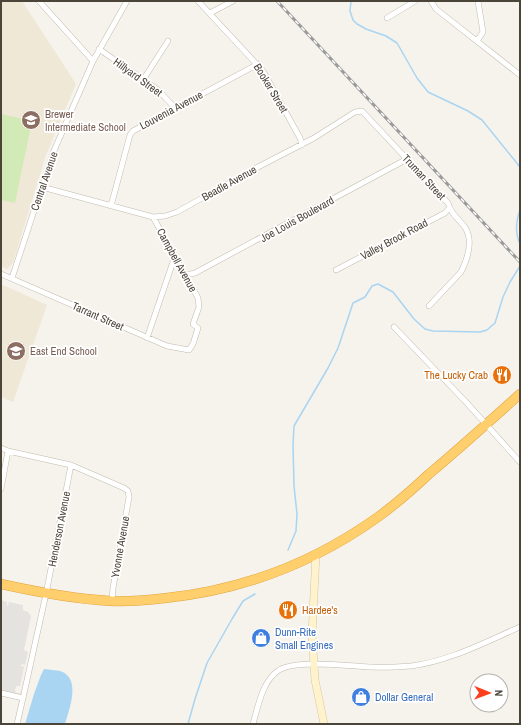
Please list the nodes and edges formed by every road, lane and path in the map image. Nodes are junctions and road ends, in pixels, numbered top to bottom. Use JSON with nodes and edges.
{"nodes":[{"id":1,"x":39,"y":1,"type":"edge"},
{"id":2,"x":127,"y":1,"type":"edge"},
{"id":3,"x":198,"y":1,"type":"edge"},
{"id":4,"x":233,"y":1,"type":"edge"},
{"id":5,"x":415,"y":1,"type":"edge"},
{"id":6,"x":431,"y":1,"type":"edge"},
{"id":7,"x":478,"y":1,"type":"edge"},
{"id":8,"x":210,"y":13,"type":"junction"},
{"id":9,"x":387,"y":18,"type":"dead end"},
{"id":10,"x":168,"y":41,"type":"dead end"},
{"id":11,"x":477,"y":41,"type":"junction"},
{"id":12,"x":99,"y":49,"type":"junction"},
{"id":13,"x":93,"y":61,"type":"junction"},
{"id":14,"x":258,"y":64,"type":"junction"},
{"id":15,"x":520,"y":76,"type":"edge"},
{"id":16,"x":143,"y":80,"type":"junction"},
{"id":17,"x":175,"y":108,"type":"junction"},
{"id":18,"x":302,"y":145,"type":"junction"},
{"id":19,"x":407,"y":159,"type":"junction"},
{"id":20,"x":42,"y":187,"type":"junction"},
{"id":21,"x":111,"y":206,"type":"junction"},
{"id":22,"x":449,"y":208,"type":"junction"},
{"id":23,"x":153,"y":217,"type":"junction"},
{"id":24,"x":175,"y":256,"type":"junction"},
{"id":25,"x":336,"y":270,"type":"dead end"},
{"id":26,"x":1,"y":274,"type":"edge"},
{"id":27,"x":186,"y":275,"type":"junction"},
{"id":28,"x":12,"y":278,"type":"junction"},
{"id":29,"x":429,"y":306,"type":"dead end"},
{"id":30,"x":394,"y":327,"type":"dead end"},
{"id":31,"x":147,"y":338,"type":"junction"},
{"id":32,"x":193,"y":344,"type":"joint"},
{"id":33,"x":520,"y":394,"type":"edge"},
{"id":34,"x":486,"y":425,"type":"junction"},
{"id":35,"x":1,"y":448,"type":"edge"},
{"id":36,"x":8,"y":451,"type":"junction"},
{"id":37,"x":520,"y":462,"type":"edge"},
{"id":38,"x":70,"y":465,"type":"junction"},
{"id":39,"x":1,"y":489,"type":"edge"},
{"id":40,"x":316,"y":554,"type":"junction"},
{"id":41,"x":1,"y":584,"type":"edge"},
{"id":42,"x":46,"y":594,"type":"junction"},
{"id":43,"x":112,"y":601,"type":"junction"},
{"id":44,"x":520,"y":627,"type":"edge"},
{"id":45,"x":315,"y":664,"type":"junction"},
{"id":46,"x":1,"y":693,"type":"edge"},
{"id":47,"x":23,"y":698,"type":"junction"},
{"id":48,"x":17,"y":724,"type":"edge"},
{"id":49,"x":253,"y":724,"type":"edge"},
{"id":50,"x":324,"y":724,"type":"edge"}],
"edges":[{"from":1,"to":13,"type":"street"},
{"from":2,"to":12,"type":"street","name":"Central Avenue"},
{"from":3,"to":8,"type":"street","name":"Booker Street"},
{"from":4,"to":8,"type":"street"},
{"from":5,"to":9,"type":"street"},
{"from":6,"to":11,"type":"street"},
{"from":7,"to":11,"type":"street"},
{"from":8,"to":14,"type":"street","name":"Booker Street"},
{"from":10,"to":16,"type":"street"},
{"from":11,"to":15,"type":"street"},
{"from":12,"to":13,"type":"street","name":"Central Avenue"},
{"from":12,"to":16,"type":"street","name":"Hillyard Street"},
{"from":13,"to":20,"type":"street","name":"Central Avenue"},
{"from":14,"to":17,"type":"street","name":"Louvenia Avenue"},
{"from":14,"to":18,"type":"street","name":"Booker Street"},
{"from":16,"to":17,"type":"street","name":"Hillyard Street"},
{"from":17,"to":21,"type":"street","name":"Louvenia Avenue"},
{"from":18,"to":19,"type":"street","name":"Truman Street"},
{"from":18,"to":23,"type":"street","name":"Beadle Avenue"},
{"from":19,"to":22,"type":"street","name":"Truman Street"},
{"from":19,"to":27,"type":"street","name":"Joe Louis Boulevard"},
{"from":20,"to":21,"type":"street","name":"Campbell Avenue"},
{"from":20,"to":28,"type":"street","name":"Central Avenue"},
{"from":21,"to":23,"type":"street","name":"Campbell Avenue"},
{"from":22,"to":25,"type":"street","name":"Valley Brook Road"},
{"from":22,"to":29,"type":"street","name":"Truman Street"},
{"from":23,"to":24,"type":"street","name":"Campbell Avenue"},
{"from":24,"to":27,"type":"street","name":"Campbell Avenue"},
{"from":24,"to":31,"type":"street"},
{"from":26,"to":28,"type":"street","name":"Tarrant Street"},
{"from":27,"to":32,"type":"street","name":"Campbell Avenue"},
{"from":28,"to":31,"type":"street","name":"Tarrant Street"},
{"from":30,"to":34,"type":"street"},
{"from":31,"to":32,"type":"street","name":"Tarrant Street"},
{"from":33,"to":34,"type":"highway"},
{"from":34,"to":37,"type":"street"},
{"from":34,"to":40,"type":"highway"},
{"from":35,"to":36,"type":"street"},
{"from":36,"to":38,"type":"street"},
{"from":36,"to":39,"type":"street"},
{"from":38,"to":42,"type":"street","name":"Henderson Avenue"},
{"from":38,"to":43,"type":"street","name":"Yvonne Avenue"},
{"from":40,"to":43,"type":"highway"},
{"from":40,"to":45,"type":"main road"},
{"from":41,"to":42,"type":"highway"},
{"from":42,"to":43,"type":"highway"},
{"from":42,"to":47,"type":"street","name":"Henderson Avenue"},
{"from":44,"to":45,"type":"street"},
{"from":45,"to":49,"type":"street"},
{"from":45,"to":50,"type":"main road"},
{"from":46,"to":47,"type":"street"},
{"from":47,"to":48,"type":"street","name":"Henderson Avenue"}]}
